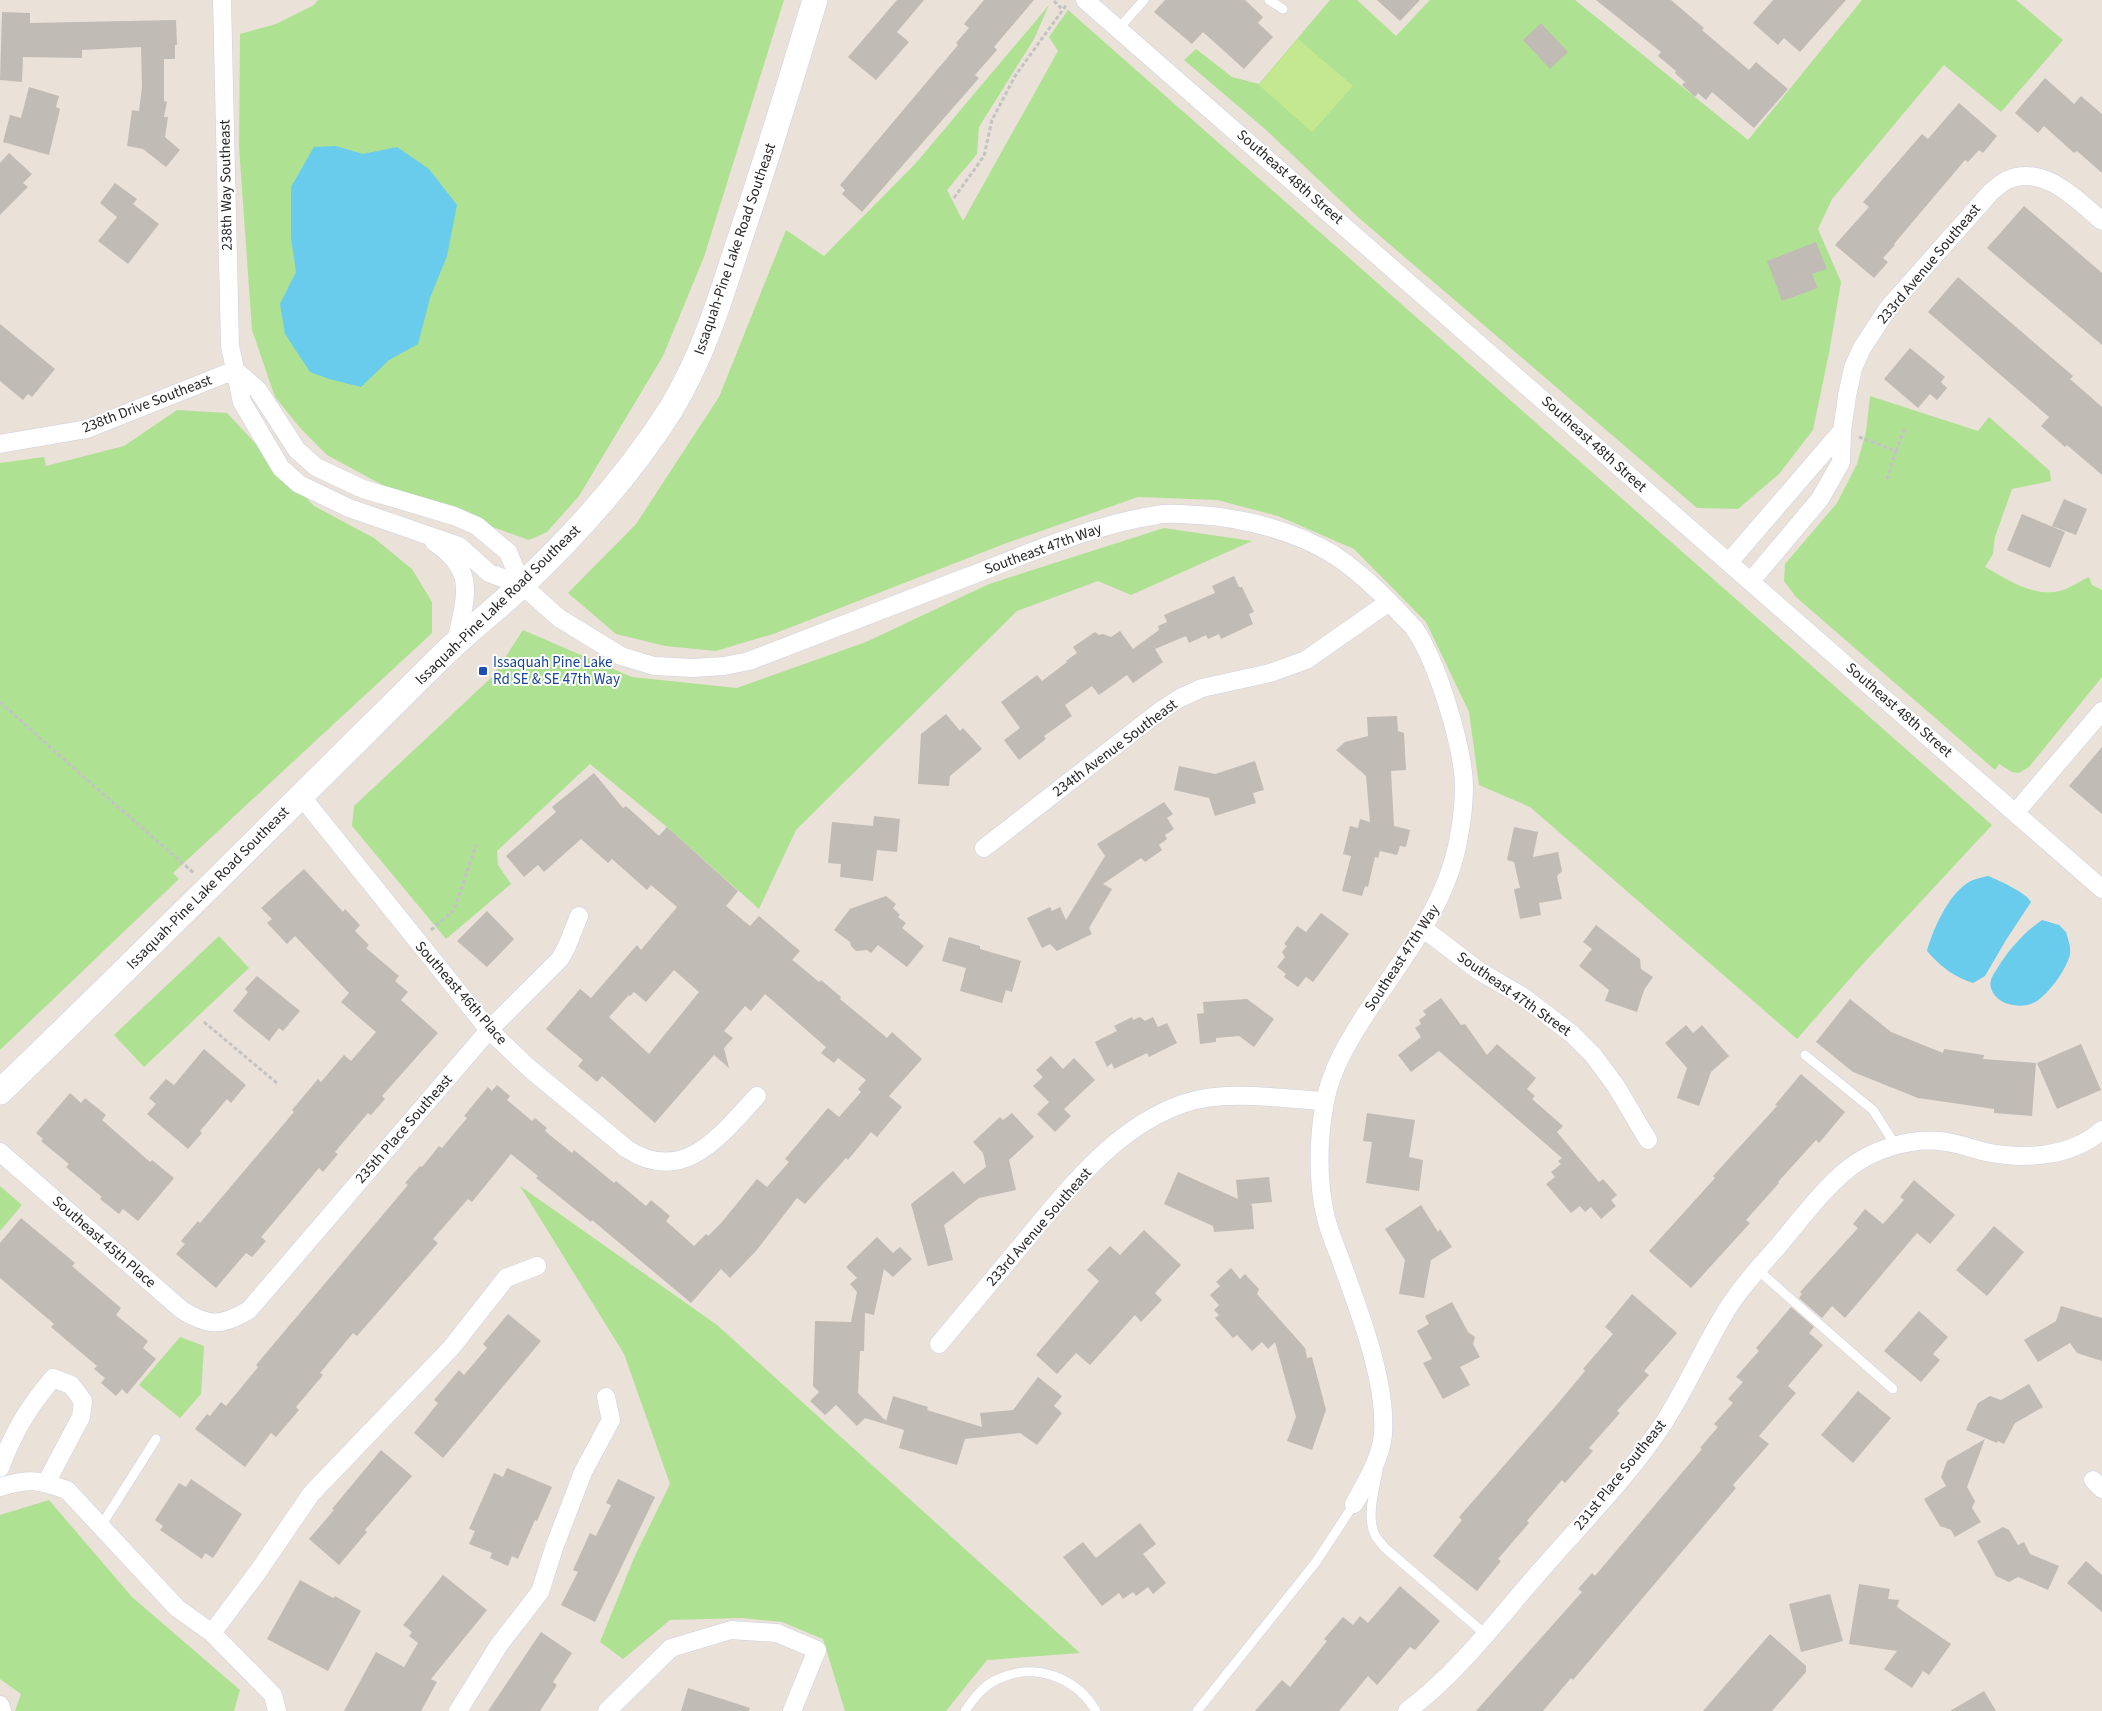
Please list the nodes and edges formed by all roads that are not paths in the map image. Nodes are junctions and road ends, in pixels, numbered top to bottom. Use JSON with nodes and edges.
{"nodes":[{"id":1,"x":222,"y":0,"type":"edge"},
{"id":2,"x":815,"y":0,"type":"edge"},
{"id":3,"x":1085,"y":0,"type":"edge"},
{"id":4,"x":1144,"y":0,"type":"edge"},
{"id":5,"x":1269,"y":0,"type":"edge"},
{"id":6,"x":1283,"y":9,"type":"dead end"},
{"id":7,"x":1119,"y":28,"type":"junction"},
{"id":8,"x":2102,"y":221,"type":"edge"},
{"id":9,"x":235,"y":370,"type":"junction"},
{"id":10,"x":1842,"y":431,"type":"junction"},
{"id":11,"x":0,"y":444,"type":"edge"},
{"id":12,"x":414,"y":529,"type":"junction"},
{"id":13,"x":1729,"y":562,"type":"junction"},
{"id":14,"x":1751,"y":581,"type":"junction"},
{"id":15,"x":522,"y":585,"type":"junction"},
{"id":16,"x":1389,"y":602,"type":"junction"},
{"id":17,"x":456,"y":643,"type":"junction"},
{"id":18,"x":2102,"y":712,"type":"edge"},
{"id":19,"x":301,"y":796,"type":"junction"},
{"id":20,"x":2016,"y":812,"type":"junction"},
{"id":21,"x":984,"y":848,"type":"dead end"},
{"id":22,"x":2102,"y":889,"type":"edge"},
{"id":23,"x":579,"y":916,"type":"dead end"},
{"id":24,"x":1424,"y":929,"type":"junction"},
{"id":25,"x":489,"y":1030,"type":"junction"},
{"id":26,"x":1805,"y":1055,"type":"dead end"},
{"id":27,"x":0,"y":1092,"type":"edge"},
{"id":28,"x":757,"y":1096,"type":"dead end"},
{"id":29,"x":1325,"y":1101,"type":"junction"},
{"id":30,"x":2102,"y":1130,"type":"edge"},
{"id":31,"x":1648,"y":1140,"type":"dead end"},
{"id":32,"x":1896,"y":1146,"type":"junction"},
{"id":33,"x":0,"y":1152,"type":"edge"},
{"id":34,"x":536,"y":1266,"type":"dead end"},
{"id":35,"x":1758,"y":1270,"type":"junction"},
{"id":36,"x":213,"y":1324,"type":"joint"},
{"id":37,"x":939,"y":1344,"type":"dead end"},
{"id":38,"x":1893,"y":1389,"type":"dead end"},
{"id":39,"x":606,"y":1397,"type":"dead end"},
{"id":40,"x":156,"y":1439,"type":"dead end"},
{"id":41,"x":1383,"y":1439,"type":"junction"},
{"id":42,"x":0,"y":1468,"type":"edge"},
{"id":43,"x":46,"y":1483,"type":"junction"},
{"id":44,"x":0,"y":1487,"type":"edge"},
{"id":45,"x":1354,"y":1504,"type":"joint"},
{"id":46,"x":101,"y":1526,"type":"junction"},
{"id":47,"x":212,"y":1633,"type":"junction"},
{"id":48,"x":1485,"y":1634,"type":"junction"},
{"id":49,"x":0,"y":1705,"type":"edge"},
{"id":50,"x":2,"y":1711,"type":"edge"},
{"id":51,"x":277,"y":1711,"type":"edge"},
{"id":52,"x":458,"y":1711,"type":"edge"},
{"id":53,"x":607,"y":1711,"type":"edge"},
{"id":54,"x":792,"y":1711,"type":"edge"},
{"id":55,"x":965,"y":1711,"type":"edge"},
{"id":56,"x":1096,"y":1711,"type":"edge"},
{"id":57,"x":1198,"y":1711,"type":"edge"},
{"id":58,"x":1407,"y":1711,"type":"edge"}],
"edges":[{"from":1,"to":9,"type":"street","name":"238th Way Southeast"},
{"from":2,"to":15,"type":"main road","name":"Issaquah-Pine Lake Road Southeast"},
{"from":3,"to":7,"type":"street","name":"Southeast 48th Street"},
{"from":4,"to":7,"type":"lane"},
{"from":5,"to":6,"type":"lane"},
{"from":7,"to":13,"type":"street","name":"Southeast 48th Street"},
{"from":8,"to":10,"type":"street","name":"233rd Avenue Southeast"},
{"from":9,"to":11,"type":"street","name":"238th Drive Southeast"},
{"from":9,"to":12,"type":"street","name":"238th Way Southeast"},
{"from":9,"to":15,"type":"street"},
{"from":10,"to":13,"type":"street"},
{"from":10,"to":14,"type":"street","name":"233rd Avenue Southeast"},
{"from":12,"to":15,"type":"street","name":"238th Way Southeast"},
{"from":12,"to":17,"type":"street","name":"238th Way Southeast"},
{"from":13,"to":14,"type":"street","name":"Southeast 48th Street"},
{"from":14,"to":20,"type":"street","name":"Southeast 48th Street"},
{"from":15,"to":16,"type":"street","name":"Southeast 47th Way"},
{"from":15,"to":17,"type":"main road","name":"Issaquah-Pine Lake Road Southeast"},
{"from":16,"to":21,"type":"street","name":"234th Avenue Southeast"},
{"from":16,"to":24,"type":"street","name":"Southeast 47th Way"},
{"from":17,"to":19,"type":"main road","name":"Issaquah-Pine Lake Road Southeast"},
{"from":18,"to":20,"type":"street"},
{"from":19,"to":25,"type":"street","name":"Southeast 46th Place"},
{"from":19,"to":27,"type":"main road","name":"Issaquah-Pine Lake Road Southeast"},
{"from":20,"to":22,"type":"street","name":"Southeast 48th Street"},
{"from":23,"to":25,"type":"street","name":"235th Place Southeast"},
{"from":24,"to":29,"type":"street","name":"Southeast 47th Way"},
{"from":24,"to":31,"type":"street","name":"Southeast 47th Street"},
{"from":25,"to":28,"type":"street","name":"Southeast 46th Place"},
{"from":25,"to":36,"type":"street","name":"235th Place Southeast"},
{"from":26,"to":32,"type":"lane"},
{"from":29,"to":37,"type":"street","name":"233rd Avenue Southeast"},
{"from":29,"to":41,"type":"street","name":"Southeast 47th Way"},
{"from":30,"to":32,"type":"street","name":"231st Place Southeast"},
{"from":32,"to":35,"type":"street","name":"231st Place Southeast"},
{"from":33,"to":36,"type":"street","name":"Southeast 45th Place"},
{"from":34,"to":47,"type":"street"},
{"from":35,"to":38,"type":"lane"},
{"from":35,"to":48,"type":"street","name":"231st Place Southeast"},
{"from":39,"to":52,"type":"street"},
{"from":40,"to":46,"type":"lane"},
{"from":41,"to":45,"type":"street","name":"Southeast 47th Way"},
{"from":41,"to":48,"type":"lane"},
{"from":42,"to":43,"type":"street"},
{"from":43,"to":44,"type":"street"},
{"from":43,"to":46,"type":"street"},
{"from":45,"to":57,"type":"lane"},
{"from":46,"to":47,"type":"street"},
{"from":47,"to":51,"type":"street"},
{"from":48,"to":58,"type":"street","name":"231st Place Southeast"},
{"from":49,"to":50,"type":"street"},
{"from":53,"to":54,"type":"street"},
{"from":55,"to":56,"type":"lane"}]}
